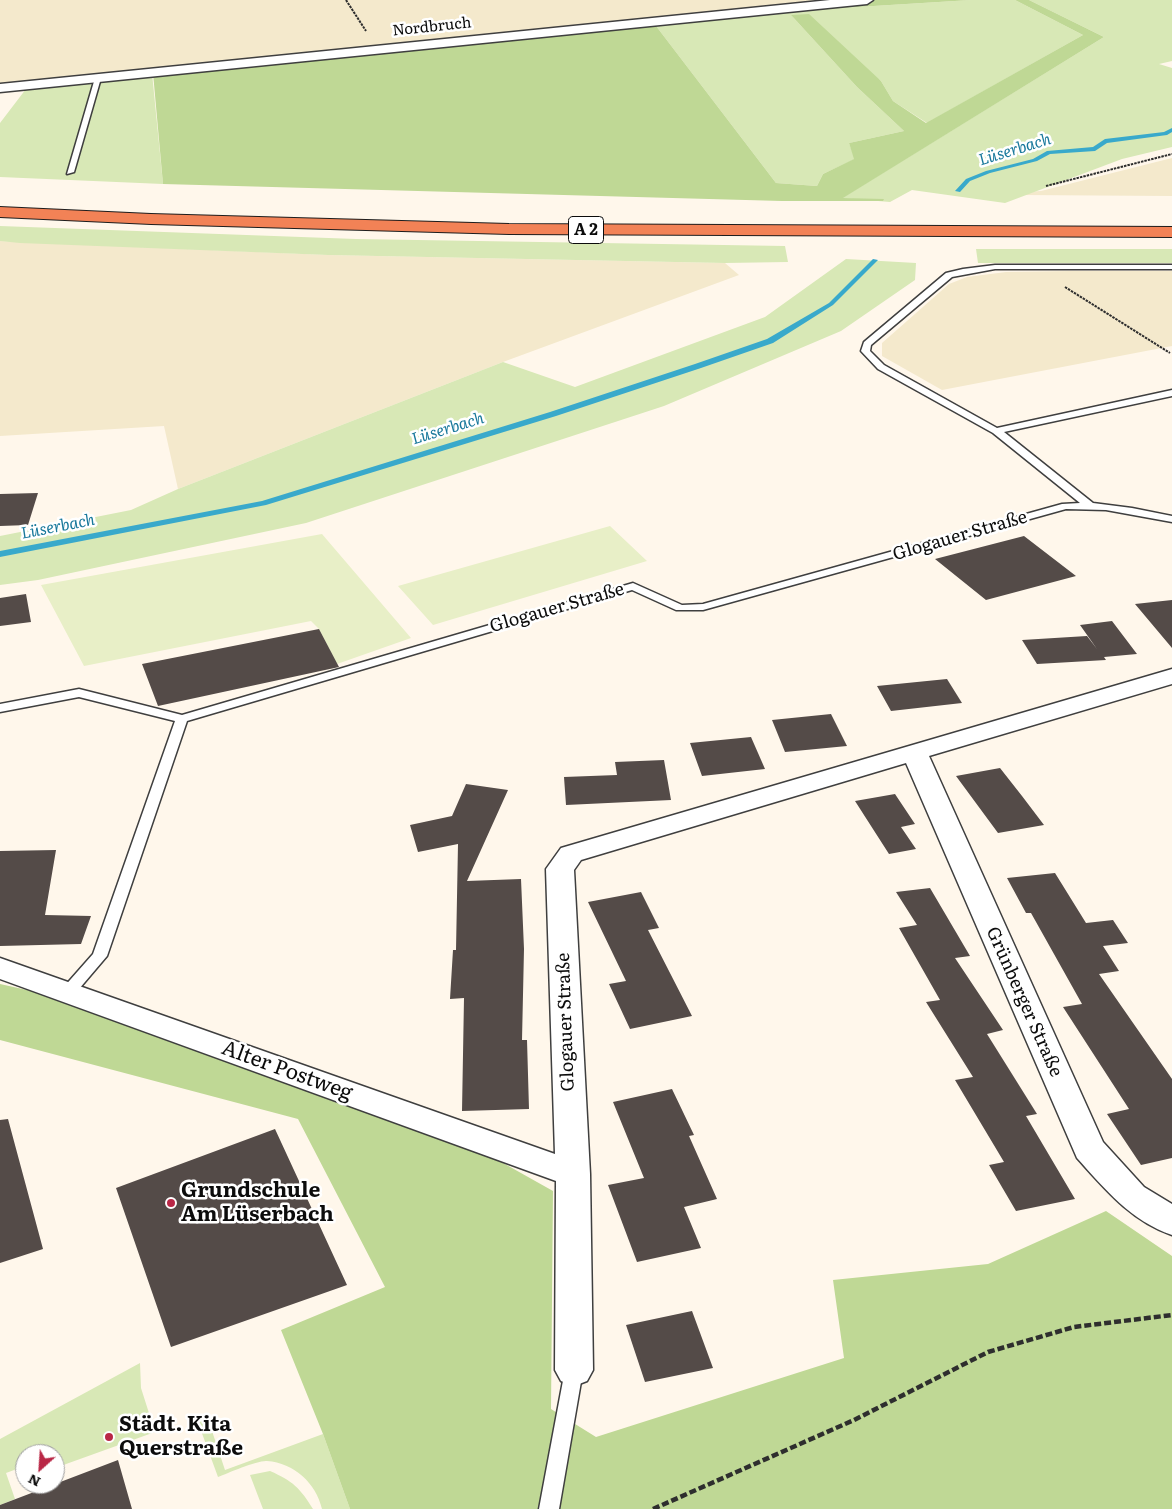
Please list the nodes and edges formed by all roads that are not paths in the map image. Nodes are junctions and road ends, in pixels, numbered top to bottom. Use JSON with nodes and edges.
{"nodes":[{"id":1,"x":866,"y":0,"type":"edge"},
{"id":2,"x":98,"y":78,"type":"junction"},
{"id":3,"x":0,"y":88,"type":"edge"},
{"id":4,"x":70,"y":172,"type":"dead end"},
{"id":5,"x":0,"y":212,"type":"edge"},
{"id":6,"x":1172,"y":232,"type":"edge"},
{"id":7,"x":1172,"y":268,"type":"edge"},
{"id":8,"x":1172,"y":393,"type":"edge"},
{"id":9,"x":996,"y":431,"type":"junction"},
{"id":10,"x":1089,"y":505,"type":"junction"},
{"id":11,"x":1172,"y":518,"type":"edge"},
{"id":12,"x":1172,"y":676,"type":"edge"},
{"id":13,"x":0,"y":708,"type":"edge"},
{"id":14,"x":182,"y":718,"type":"junction"},
{"id":15,"x":914,"y":754,"type":"junction"},
{"id":16,"x":0,"y":968,"type":"edge"},
{"id":17,"x":68,"y":992,"type":"junction"},
{"id":18,"x":573,"y":1174,"type":"junction"},
{"id":19,"x":1172,"y":1221,"type":"edge"},
{"id":20,"x":574,"y":1370,"type":"joint"},
{"id":21,"x":549,"y":1509,"type":"edge"}],
"edges":[{"from":1,"to":2,"type":"street","name":"Nordbruch"},
{"from":2,"to":3,"type":"street","name":"Nordbruch"},
{"from":2,"to":4,"type":"lane"},
{"from":5,"to":6,"type":"highway","number":"A 2"},
{"from":7,"to":9,"type":"lane"},
{"from":8,"to":9,"type":"lane"},
{"from":9,"to":10,"type":"lane"},
{"from":10,"to":11,"type":"lane","name":"Glogauer Straße"},
{"from":10,"to":14,"type":"lane","name":"Glogauer Straße"},
{"from":12,"to":15,"type":"street","name":"Glogauer Straße"},
{"from":13,"to":14,"type":"lane","name":"Glogauer Straße"},
{"from":14,"to":17,"type":"lane"},
{"from":15,"to":18,"type":"street","name":"Glogauer Straße"},
{"from":15,"to":19,"type":"street","name":"Grünberger Straße"},
{"from":16,"to":17,"type":"street","name":"Alter Postweg"},
{"from":17,"to":18,"type":"street","name":"Alter Postweg"},
{"from":18,"to":20,"type":"street","name":"Glogauer Straße"},
{"from":20,"to":21,"type":"lane"}]}
